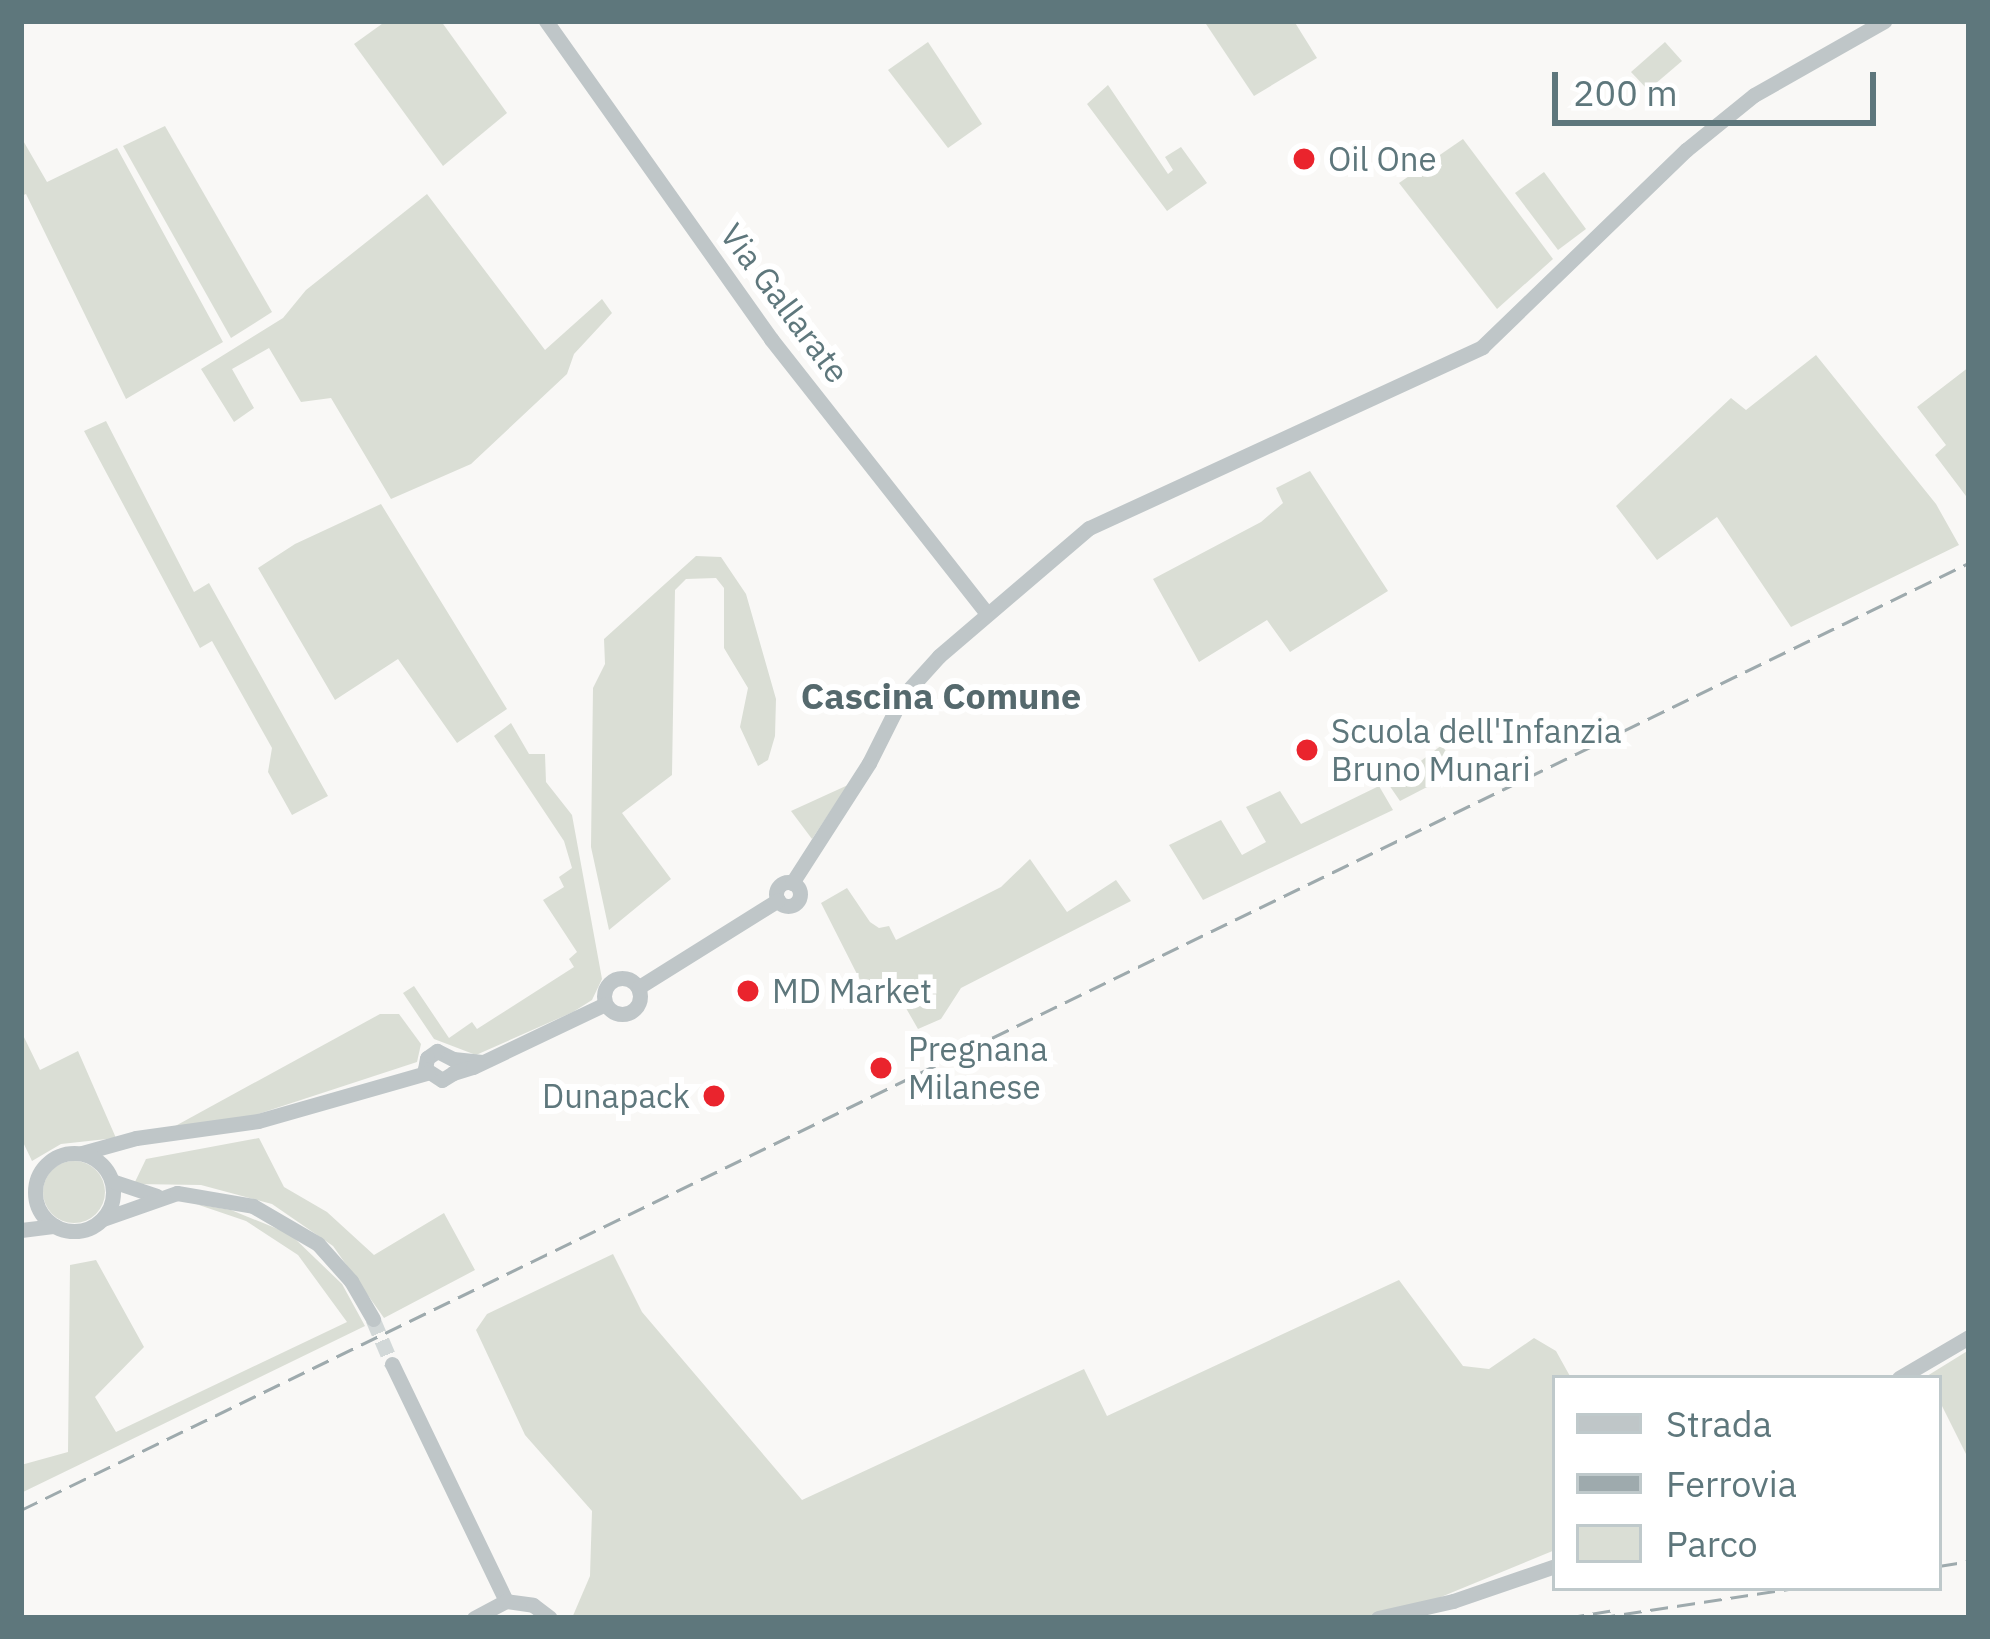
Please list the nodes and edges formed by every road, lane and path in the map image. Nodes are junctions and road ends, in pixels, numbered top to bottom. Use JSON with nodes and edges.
{"nodes":[{"id":1,"x":546,"y":21,"type":"edge"},
{"id":2,"x":1884,"y":21,"type":"edge"},
{"id":3,"x":987,"y":613,"type":"junction"},
{"id":4,"x":639,"y":987,"type":"junction"},
{"id":5,"x":605,"y":1004,"type":"junction"},
{"id":6,"x":453,"y":1066,"type":"junction"},
{"id":7,"x":426,"y":1068,"type":"junction"},
{"id":8,"x":136,"y":1138,"type":"junction"},
{"id":9,"x":82,"y":1154,"type":"junction"},
{"id":10,"x":111,"y":1179,"type":"junction"},
{"id":11,"x":35,"y":1186,"type":"junction"},
{"id":12,"x":157,"y":1196,"type":"junction"},
{"id":13,"x":21,"y":1202,"type":"edge"},
{"id":14,"x":103,"y":1219,"type":"junction"},
{"id":15,"x":55,"y":1226,"type":"junction"},
{"id":16,"x":21,"y":1230,"type":"edge"},
{"id":17,"x":373,"y":1319,"type":"tunnel mouth"},
{"id":18,"x":1969,"y":1337,"type":"edge"},
{"id":19,"x":392,"y":1364,"type":"tunnel mouth"},
{"id":20,"x":1904,"y":1375,"type":"edge"},
{"id":21,"x":1552,"y":1567,"type":"edge"},
{"id":22,"x":490,"y":1577,"type":"junction"},
{"id":23,"x":506,"y":1600,"type":"junction"},
{"id":24,"x":479,"y":1613,"type":"edge"},
{"id":25,"x":550,"y":1618,"type":"edge"},
{"id":26,"x":1378,"y":1618,"type":"edge"}],
"edges":[{"from":1,"to":3,"type":"street","name":"Via Gallarate"},
{"from":2,"to":3,"type":"street"},
{"from":3,"to":4,"type":"street"},
{"from":4,"to":5,"type":"street"},
{"from":4,"to":5,"type":"street"},
{"from":5,"to":6,"type":"street"},
{"from":6,"to":7,"type":"street"},
{"from":6,"to":7,"type":"street"},
{"from":7,"to":8,"type":"street"},
{"from":8,"to":9,"type":"street"},
{"from":8,"to":10,"type":"street"},
{"from":9,"to":10,"type":"street"},
{"from":9,"to":11,"type":"street"},
{"from":10,"to":12,"type":"street"},
{"from":10,"to":14,"type":"street"},
{"from":11,"to":13,"type":"street"},
{"from":11,"to":15,"type":"street"},
{"from":12,"to":14,"type":"street"},
{"from":12,"to":17,"type":"street"},
{"from":14,"to":15,"type":"street"},
{"from":15,"to":16,"type":"street"},
{"from":18,"to":20,"type":"street"},
{"from":19,"to":22,"type":"street"},
{"from":21,"to":26,"type":"street"},
{"from":22,"to":23,"type":"street"},
{"from":22,"to":24,"type":"street"},
{"from":23,"to":24,"type":"street"},
{"from":23,"to":25,"type":"street"}]}
